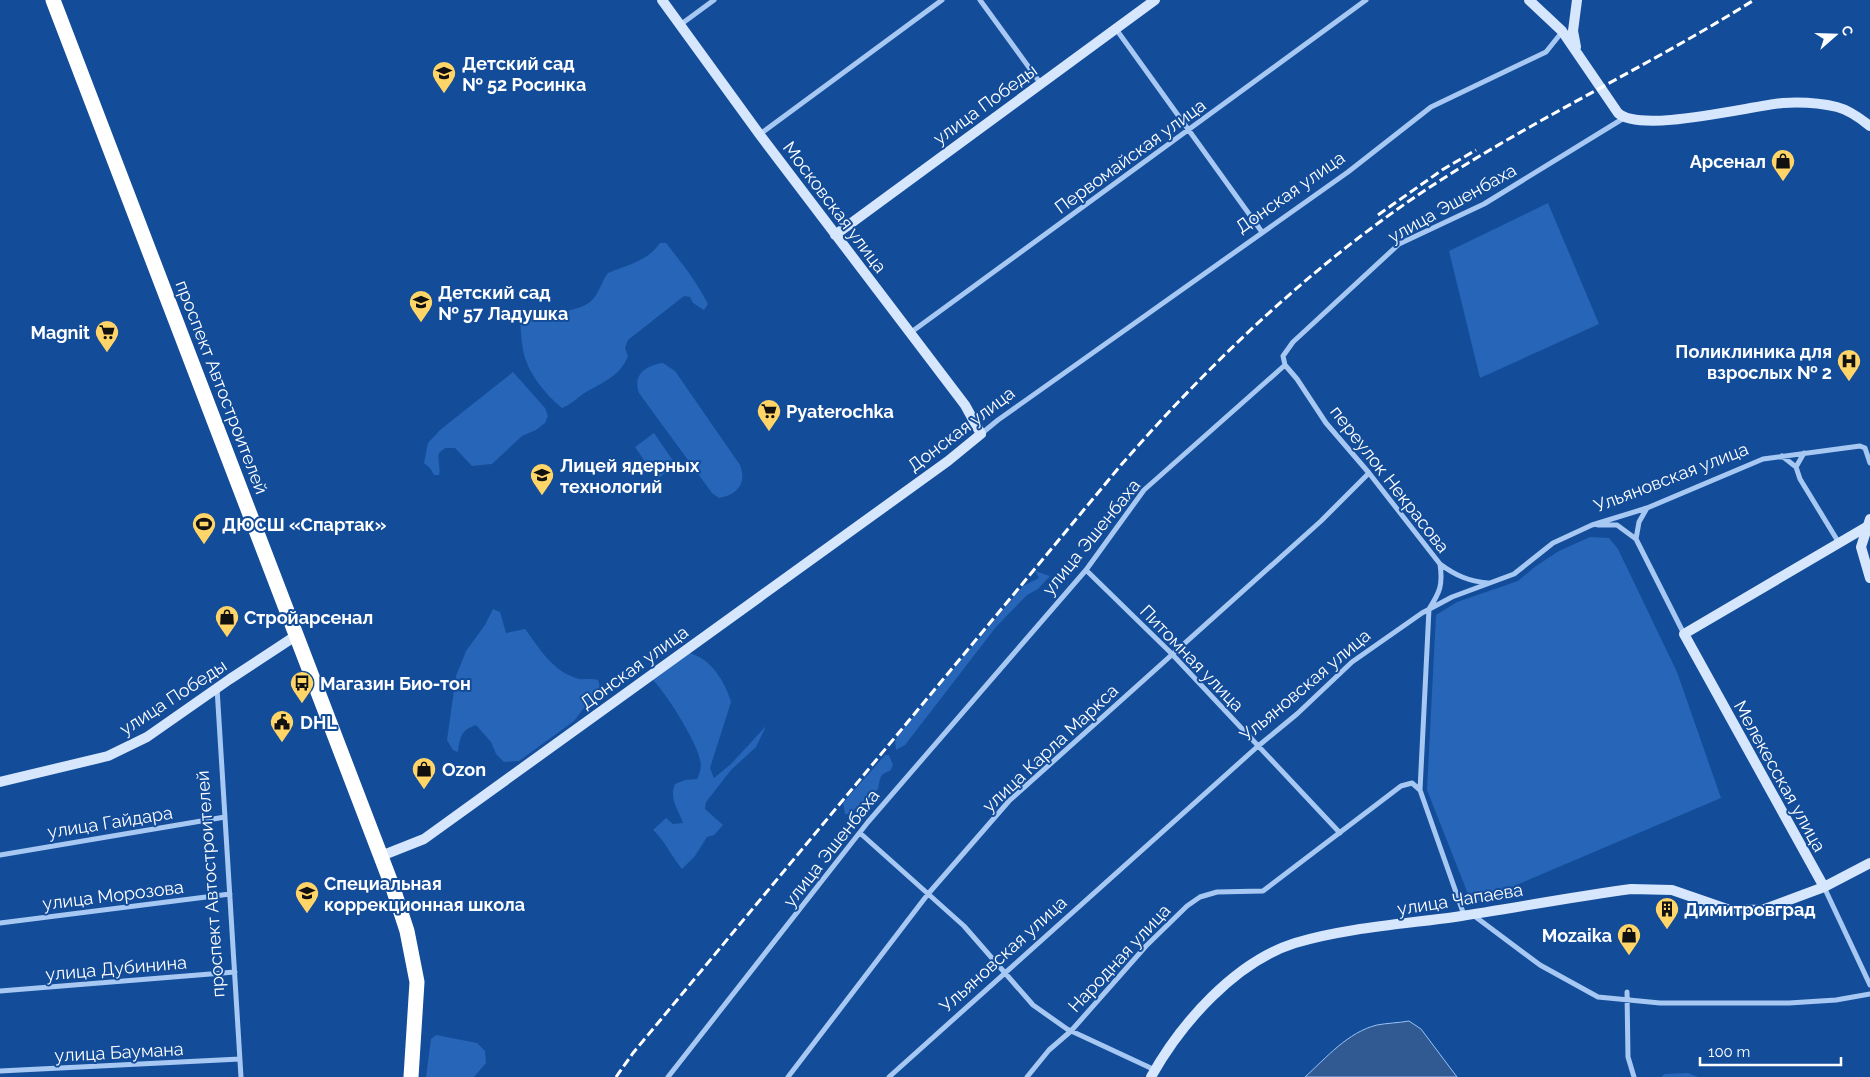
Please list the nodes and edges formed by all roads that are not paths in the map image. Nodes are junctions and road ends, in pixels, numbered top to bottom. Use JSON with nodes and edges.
{"nodes":[{"id":1,"x":53,"y":0,"type":"edge"},
{"id":2,"x":662,"y":0,"type":"edge"},
{"id":3,"x":714,"y":0,"type":"edge"},
{"id":4,"x":942,"y":0,"type":"edge"},
{"id":5,"x":980,"y":0,"type":"edge"},
{"id":6,"x":1155,"y":0,"type":"edge"},
{"id":7,"x":1366,"y":0,"type":"edge"},
{"id":8,"x":1529,"y":0,"type":"edge"},
{"id":9,"x":1577,"y":0,"type":"edge"},
{"id":10,"x":680,"y":24,"type":"junction"},
{"id":11,"x":1116,"y":29,"type":"junction"},
{"id":12,"x":1562,"y":31,"type":"junction"},
{"id":13,"x":1577,"y":51,"type":"junction"},
{"id":14,"x":1040,"y":84,"type":"junction"},
{"id":15,"x":1624,"y":118,"type":"junction"},
{"id":16,"x":1870,"y":126,"type":"edge"},
{"id":17,"x":1190,"y":129,"type":"junction"},
{"id":18,"x":760,"y":135,"type":"junction"},
{"id":19,"x":1262,"y":232,"type":"junction"},
{"id":20,"x":835,"y":235,"type":"junction"},
{"id":21,"x":910,"y":333,"type":"junction"},
{"id":22,"x":1285,"y":365,"type":"junction"},
{"id":23,"x":981,"y":434,"type":"junction"},
{"id":24,"x":1804,"y":453,"type":"junction"},
{"id":25,"x":1782,"y":456,"type":"junction"},
{"id":26,"x":1870,"y":463,"type":"edge"},
{"id":27,"x":1796,"y":467,"type":"junction"},
{"id":28,"x":1369,"y":473,"type":"junction"},
{"id":29,"x":1647,"y":508,"type":"junction"},
{"id":30,"x":1869,"y":523,"type":"edge"},
{"id":31,"x":1592,"y":525,"type":"junction"},
{"id":32,"x":1870,"y":538,"type":"edge"},
{"id":33,"x":1636,"y":539,"type":"junction"},
{"id":34,"x":1839,"y":543,"type":"junction"},
{"id":35,"x":1440,"y":564,"type":"junction"},
{"id":36,"x":1086,"y":570,"type":"junction"},
{"id":37,"x":1870,"y":578,"type":"edge"},
{"id":38,"x":1492,"y":583,"type":"junction"},
{"id":39,"x":1429,"y":609,"type":"junction"},
{"id":40,"x":1684,"y":634,"type":"junction"},
{"id":41,"x":297,"y":635,"type":"junction"},
{"id":42,"x":1171,"y":653,"type":"junction"},
{"id":43,"x":217,"y":688,"type":"junction"},
{"id":44,"x":1258,"y":747,"type":"junction"},
{"id":45,"x":0,"y":782,"type":"edge"},
{"id":46,"x":1420,"y":790,"type":"junction"},
{"id":47,"x":225,"y":817,"type":"junction"},
{"id":48,"x":860,"y":833,"type":"junction"},
{"id":49,"x":1340,"y":833,"type":"junction"},
{"id":50,"x":0,"y":855,"type":"edge"},
{"id":51,"x":382,"y":856,"type":"junction"},
{"id":52,"x":1870,"y":863,"type":"edge"},
{"id":53,"x":1824,"y":887,"type":"junction"},
{"id":54,"x":230,"y":894,"type":"junction"},
{"id":55,"x":928,"y":894,"type":"junction"},
{"id":56,"x":1469,"y":915,"type":"junction"},
{"id":57,"x":0,"y":923,"type":"edge"},
{"id":58,"x":234,"y":972,"type":"junction"},
{"id":59,"x":1005,"y":974,"type":"junction"},
{"id":60,"x":1870,"y":985,"type":"edge"},
{"id":61,"x":0,"y":991,"type":"edge"},
{"id":62,"x":1627,"y":992,"type":"dead end"},
{"id":63,"x":1870,"y":994,"type":"edge"},
{"id":64,"x":1626,"y":1000,"type":"junction"},
{"id":65,"x":1071,"y":1031,"type":"junction"},
{"id":66,"x":240,"y":1059,"type":"junction"},
{"id":67,"x":0,"y":1072,"type":"edge"},
{"id":68,"x":1153,"y":1074,"type":"edge"},
{"id":69,"x":241,"y":1077,"type":"edge"},
{"id":70,"x":412,"y":1077,"type":"edge"},
{"id":71,"x":668,"y":1077,"type":"edge"},
{"id":72,"x":788,"y":1077,"type":"edge"},
{"id":73,"x":889,"y":1077,"type":"edge"},
{"id":74,"x":1027,"y":1077,"type":"edge"},
{"id":75,"x":1634,"y":1077,"type":"edge"}],
"edges":[{"from":1,"to":41,"type":"highway","name":"проспект Автостроителей"},
{"from":2,"to":10,"type":"street","name":"Московская улица"},
{"from":3,"to":10,"type":"street"},
{"from":4,"to":18,"type":"street"},
{"from":5,"to":14,"type":"street"},
{"from":6,"to":11,"type":"street","name":"улица Победы"},
{"from":7,"to":17,"type":"street","name":"Первомайская улица"},
{"from":8,"to":12,"type":"street"},
{"from":9,"to":13,"type":"street"},
{"from":10,"to":18,"type":"street","name":"Московская улица"},
{"from":11,"to":14,"type":"street","name":"улица Победы"},
{"from":11,"to":17,"type":"street"},
{"from":12,"to":13,"type":"street"},
{"from":12,"to":19,"type":"street","name":"Донская улица"},
{"from":13,"to":15,"type":"street"},
{"from":14,"to":20,"type":"street","name":"улица Победы"},
{"from":15,"to":16,"type":"street"},
{"from":15,"to":22,"type":"street","name":"улица Эшенбаха"},
{"from":17,"to":19,"type":"street"},
{"from":17,"to":21,"type":"street","name":"Первомайская улица"},
{"from":18,"to":20,"type":"street","name":"Московская улица"},
{"from":19,"to":23,"type":"street","name":"Донская улица"},
{"from":20,"to":21,"type":"street","name":"Московская улица"},
{"from":21,"to":23,"type":"street","name":"Московская улица"},
{"from":22,"to":28,"type":"street","name":"переулок Некрасова"},
{"from":22,"to":36,"type":"street","name":"улица Эшенбаха"},
{"from":23,"to":51,"type":"street","name":"Донская улица"},
{"from":24,"to":25,"type":"street","name":"Ульяновская улица"},
{"from":24,"to":26,"type":"street","name":"Ульяновская улица"},
{"from":24,"to":27,"type":"street"},
{"from":25,"to":27,"type":"street"},
{"from":25,"to":29,"type":"street","name":"Ульяновская улица"},
{"from":27,"to":34,"type":"street"},
{"from":28,"to":35,"type":"street","name":"переулок Некрасова"},
{"from":28,"to":42,"type":"street","name":"улица Карла Маркса"},
{"from":29,"to":31,"type":"street","name":"Ульяновская улица"},
{"from":29,"to":33,"type":"street"},
{"from":30,"to":32,"type":"street"},
{"from":30,"to":34,"type":"street"},
{"from":30,"to":37,"type":"street"},
{"from":31,"to":33,"type":"street"},
{"from":31,"to":38,"type":"street","name":"Ульяновская улица"},
{"from":33,"to":40,"type":"street","name":"Мелекесская улица"},
{"from":34,"to":40,"type":"street"},
{"from":35,"to":38,"type":"street","name":"переулок Некрасова"},
{"from":35,"to":39,"type":"street"},
{"from":36,"to":42,"type":"street","name":"Питомная улица"},
{"from":36,"to":48,"type":"street","name":"улица Эшенбаха"},
{"from":38,"to":39,"type":"street","name":"Ульяновская улица"},
{"from":39,"to":44,"type":"street","name":"Ульяновская улица"},
{"from":39,"to":46,"type":"street"},
{"from":40,"to":53,"type":"street","name":"Мелекесская улица"},
{"from":41,"to":43,"type":"street","name":"улица Победы"},
{"from":41,"to":51,"type":"highway","name":"проспект Автостроителей"},
{"from":42,"to":44,"type":"street","name":"Питомная улица"},
{"from":42,"to":55,"type":"street","name":"улица Карла Маркса"},
{"from":43,"to":45,"type":"street","name":"улица Победы"},
{"from":43,"to":47,"type":"street","name":"проспект Автостроителей"},
{"from":44,"to":49,"type":"street","name":"Питомная улица"},
{"from":44,"to":59,"type":"street","name":"Ульяновская улица"},
{"from":46,"to":49,"type":"street","name":"Народная улица"},
{"from":46,"to":56,"type":"street"},
{"from":47,"to":50,"type":"street","name":"улица Гайдара"},
{"from":47,"to":54,"type":"street","name":"проспект Автостроителей"},
{"from":48,"to":55,"type":"street"},
{"from":48,"to":71,"type":"street","name":"улица Эшенбаха"},
{"from":49,"to":65,"type":"street","name":"Народная улица"},
{"from":51,"to":70,"type":"highway","name":"проспект Автостроителей"},
{"from":52,"to":53,"type":"street"},
{"from":53,"to":56,"type":"street","name":"улица Чапаева"},
{"from":53,"to":60,"type":"street"},
{"from":54,"to":57,"type":"street","name":"улица Морозова"},
{"from":54,"to":58,"type":"street","name":"проспект Автостроителей"},
{"from":55,"to":59,"type":"street"},
{"from":55,"to":72,"type":"street","name":"улица Карла Маркса"},
{"from":56,"to":64,"type":"street"},
{"from":56,"to":68,"type":"street","name":"улица Чапаева"},
{"from":58,"to":61,"type":"street","name":"улица Дубинина"},
{"from":58,"to":66,"type":"street","name":"проспект Автостроителей"},
{"from":59,"to":65,"type":"street"},
{"from":59,"to":73,"type":"street","name":"Ульяновская улица"},
{"from":62,"to":64,"type":"street"},
{"from":63,"to":64,"type":"street"},
{"from":64,"to":75,"type":"street"},
{"from":65,"to":68,"type":"street"},
{"from":65,"to":74,"type":"street","name":"Народная улица"},
{"from":66,"to":67,"type":"street","name":"улица Баумана"},
{"from":66,"to":69,"type":"street","name":"проспект Автостроителей"}]}
